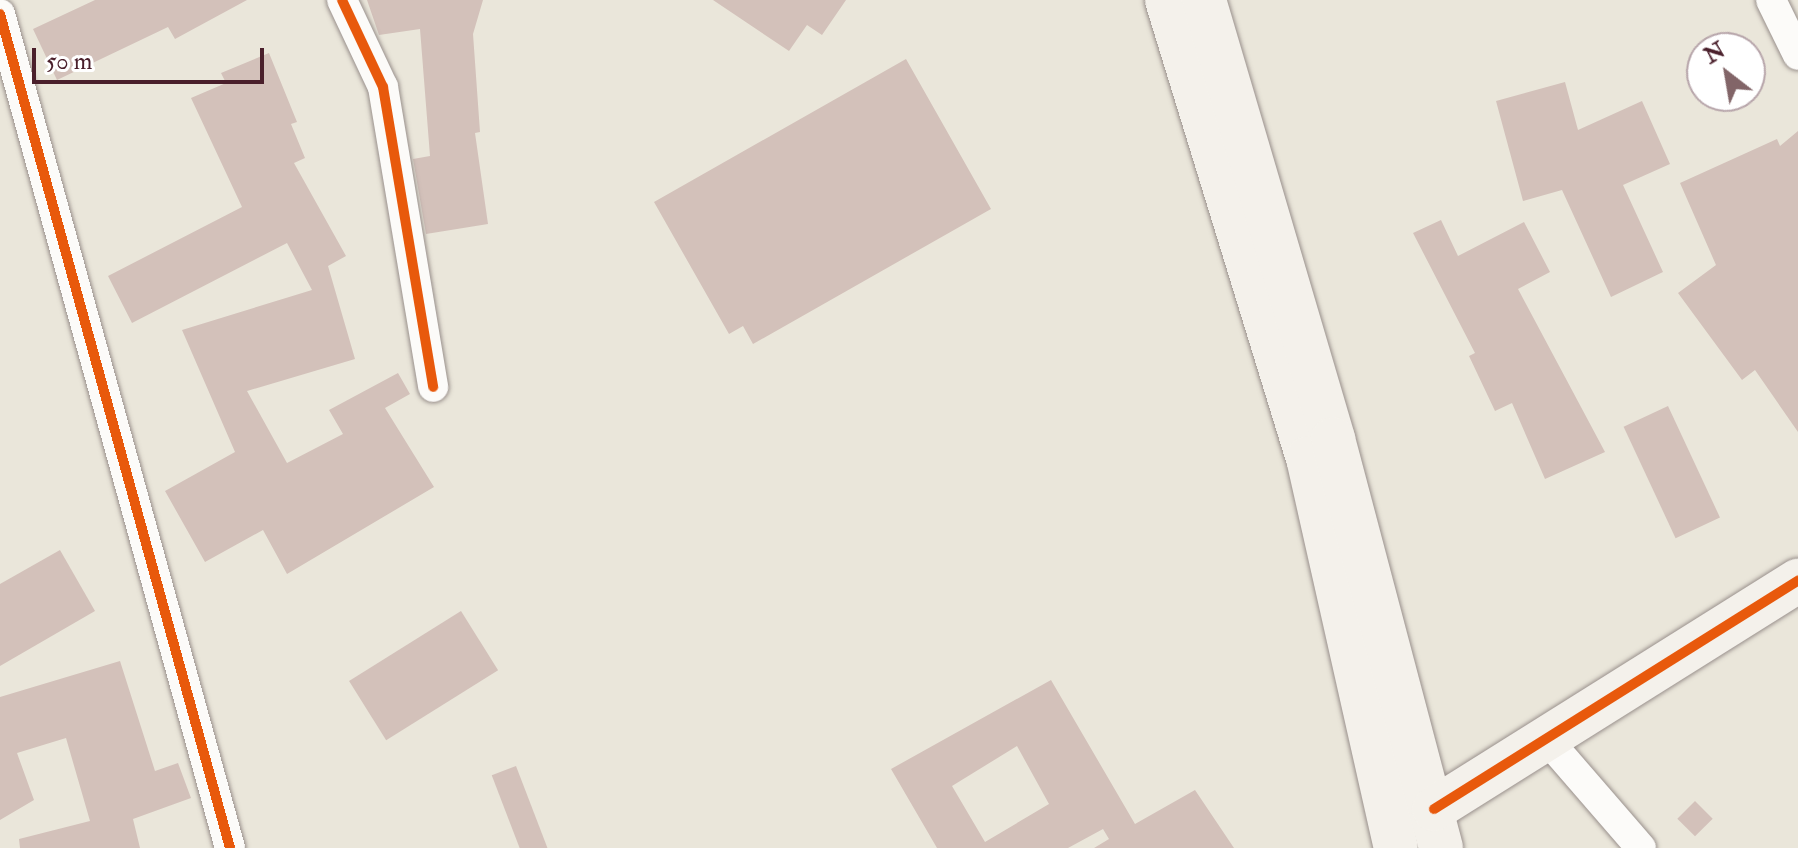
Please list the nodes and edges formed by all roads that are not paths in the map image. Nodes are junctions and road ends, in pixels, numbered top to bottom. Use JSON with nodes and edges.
{"nodes":[{"id":1,"x":342,"y":0,"type":"edge"},
{"id":2,"x":1167,"y":0,"type":"edge"},
{"id":3,"x":1204,"y":0,"type":"edge"},
{"id":4,"x":1771,"y":0,"type":"edge"},
{"id":5,"x":0,"y":14,"type":"edge"},
{"id":6,"x":1798,"y":55,"type":"edge"},
{"id":7,"x":433,"y":387,"type":"dead end"},
{"id":8,"x":1797,"y":584,"type":"edge"},
{"id":9,"x":1544,"y":736,"type":"junction"},
{"id":10,"x":1438,"y":828,"type":"edge"},
{"id":11,"x":230,"y":848,"type":"edge"},
{"id":12,"x":1396,"y":848,"type":"edge"},
{"id":13,"x":1641,"y":848,"type":"edge"}],
"edges":[{"from":1,"to":7,"type":"street"},
{"from":2,"to":12,"type":"main road"},
{"from":3,"to":10,"type":"main road"},
{"from":4,"to":6,"type":"street"},
{"from":5,"to":11,"type":"street"},
{"from":8,"to":9,"type":"main road"},
{"from":9,"to":10,"type":"main road"},
{"from":9,"to":13,"type":"street"}]}
